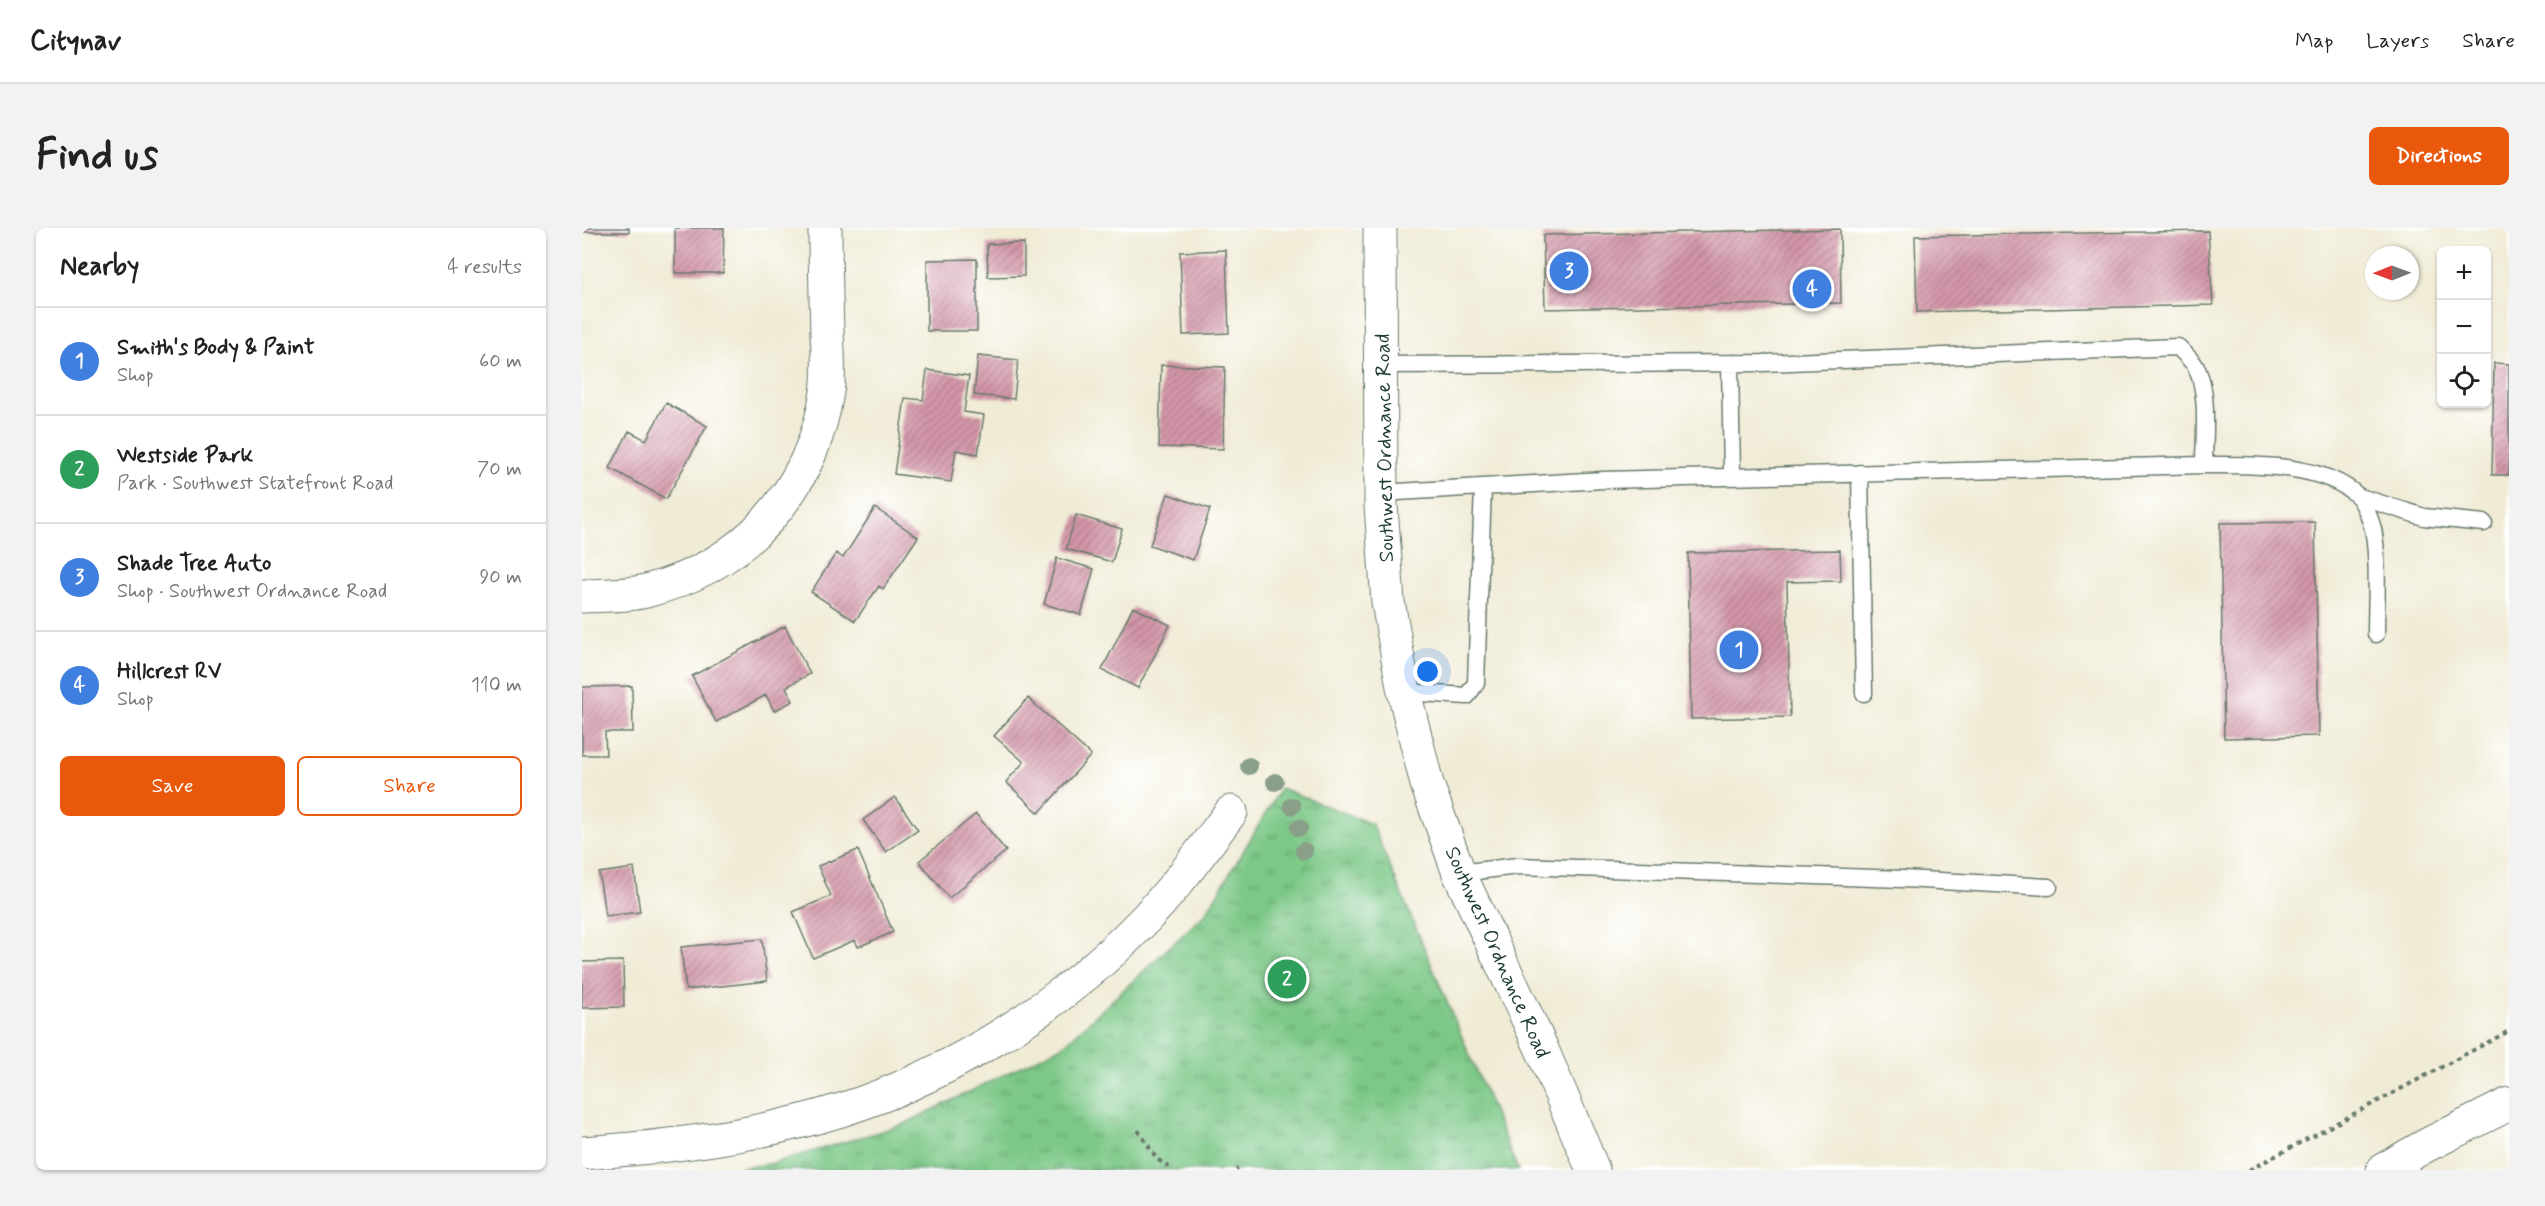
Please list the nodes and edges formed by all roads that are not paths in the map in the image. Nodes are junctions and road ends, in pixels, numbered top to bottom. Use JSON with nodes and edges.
{"nodes":[{"id":1,"x":825,"y":228,"type":"edge"},
{"id":2,"x":1380,"y":228,"type":"edge"},
{"id":3,"x":1730,"y":363,"type":"junction"},
{"id":4,"x":1382,"y":365,"type":"junction"},
{"id":5,"x":2204,"y":465,"type":"junction"},
{"id":6,"x":1860,"y":473,"type":"junction"},
{"id":7,"x":1732,"y":476,"type":"junction"},
{"id":8,"x":1483,"y":487,"type":"junction"},
{"id":9,"x":1381,"y":493,"type":"junction"},
{"id":10,"x":2360,"y":497,"type":"junction"},
{"id":11,"x":2484,"y":523,"type":"dead end"},
{"id":12,"x":582,"y":596,"type":"edge"},
{"id":13,"x":2376,"y":634,"type":"dead end"},
{"id":14,"x":1404,"y":692,"type":"junction"},
{"id":15,"x":1864,"y":693,"type":"dead end"},
{"id":16,"x":1231,"y":812,"type":"dead end"},
{"id":17,"x":1459,"y":873,"type":"junction"},
{"id":18,"x":2049,"y":887,"type":"dead end"},
{"id":19,"x":2509,"y":1104,"type":"edge"},
{"id":20,"x":582,"y":1153,"type":"edge"},
{"id":21,"x":1593,"y":1170,"type":"edge"},
{"id":22,"x":2383,"y":1170,"type":"edge"}],
"edges":[{"from":1,"to":12,"type":"street"},
{"from":2,"to":4,"type":"street","name":"Southwest Ordnance Road"},
{"from":3,"to":4,"type":"lane"},
{"from":3,"to":5,"type":"lane"},
{"from":3,"to":7,"type":"lane"},
{"from":4,"to":9,"type":"street","name":"Southwest Ordnance Road"},
{"from":5,"to":6,"type":"lane"},
{"from":5,"to":10,"type":"lane"},
{"from":6,"to":7,"type":"lane"},
{"from":6,"to":15,"type":"lane"},
{"from":7,"to":8,"type":"lane"},
{"from":8,"to":9,"type":"lane"},
{"from":8,"to":14,"type":"lane"},
{"from":9,"to":14,"type":"street","name":"Southwest Ordnance Road"},
{"from":10,"to":11,"type":"lane"},
{"from":10,"to":13,"type":"lane"},
{"from":14,"to":17,"type":"street","name":"Southwest Ordnance Road"},
{"from":16,"to":20,"type":"street"},
{"from":17,"to":18,"type":"lane"},
{"from":17,"to":21,"type":"street","name":"Southwest Ordnance Road"},
{"from":19,"to":22,"type":"street"}]}
